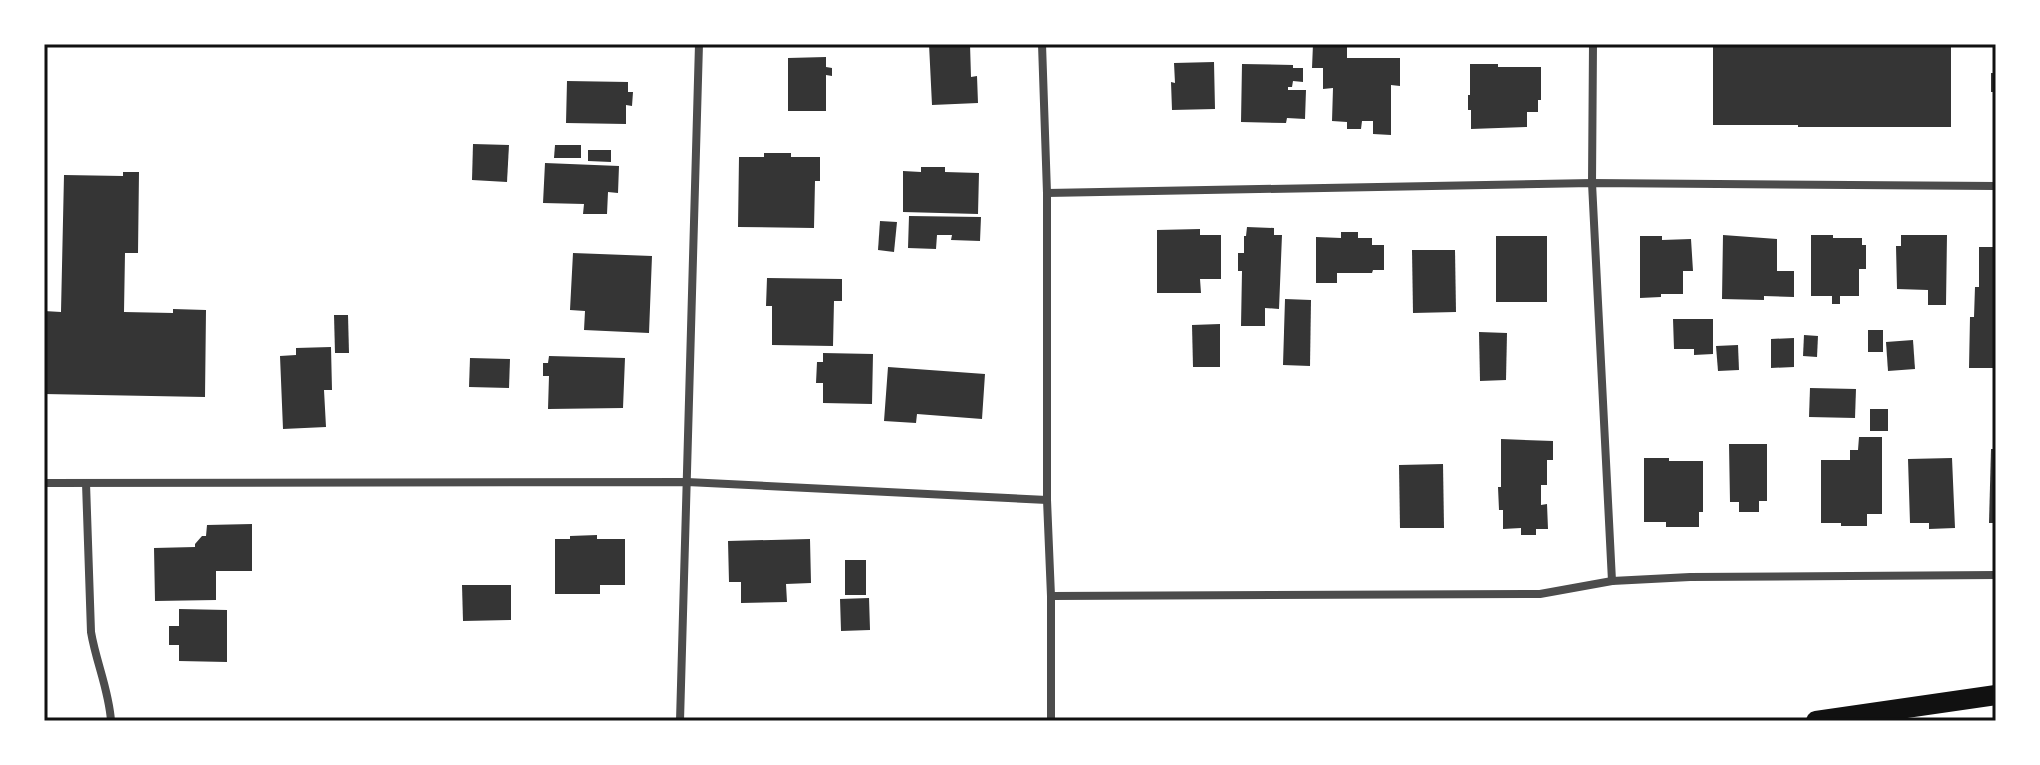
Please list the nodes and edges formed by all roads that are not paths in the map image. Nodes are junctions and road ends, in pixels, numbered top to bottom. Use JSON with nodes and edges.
{"nodes":[{"id":1,"x":699,"y":44,"type":"edge"},
{"id":2,"x":1042,"y":44,"type":"edge"},
{"id":3,"x":1593,"y":44,"type":"edge"},
{"id":4,"x":1592,"y":183,"type":"junction"},
{"id":5,"x":1996,"y":186,"type":"edge"},
{"id":6,"x":1047,"y":193,"type":"junction"},
{"id":7,"x":687,"y":482,"type":"junction"},
{"id":8,"x":44,"y":483,"type":"edge"},
{"id":9,"x":86,"y":483,"type":"junction"},
{"id":10,"x":1047,"y":500,"type":"junction"},
{"id":11,"x":1996,"y":575,"type":"edge"},
{"id":12,"x":1612,"y":581,"type":"junction"},
{"id":13,"x":1051,"y":596,"type":"junction"},
{"id":14,"x":1996,"y":695,"type":"edge"},
{"id":15,"x":111,"y":721,"type":"edge"},
{"id":16,"x":680,"y":721,"type":"edge"},
{"id":17,"x":1051,"y":721,"type":"edge"},
{"id":18,"x":1816,"y":721,"type":"edge"}],
"edges":[{"from":1,"to":7,"type":"street"},
{"from":2,"to":6,"type":"street"},
{"from":3,"to":4,"type":"street"},
{"from":4,"to":5,"type":"street"},
{"from":4,"to":6,"type":"street"},
{"from":4,"to":12,"type":"street"},
{"from":6,"to":10,"type":"street"},
{"from":7,"to":9,"type":"street"},
{"from":7,"to":10,"type":"street"},
{"from":7,"to":16,"type":"street"},
{"from":8,"to":9,"type":"street"},
{"from":9,"to":15,"type":"street"},
{"from":10,"to":13,"type":"street"},
{"from":11,"to":12,"type":"street"},
{"from":12,"to":13,"type":"street"},
{"from":13,"to":17,"type":"street"},
{"from":14,"to":18,"type":"main road"}]}
